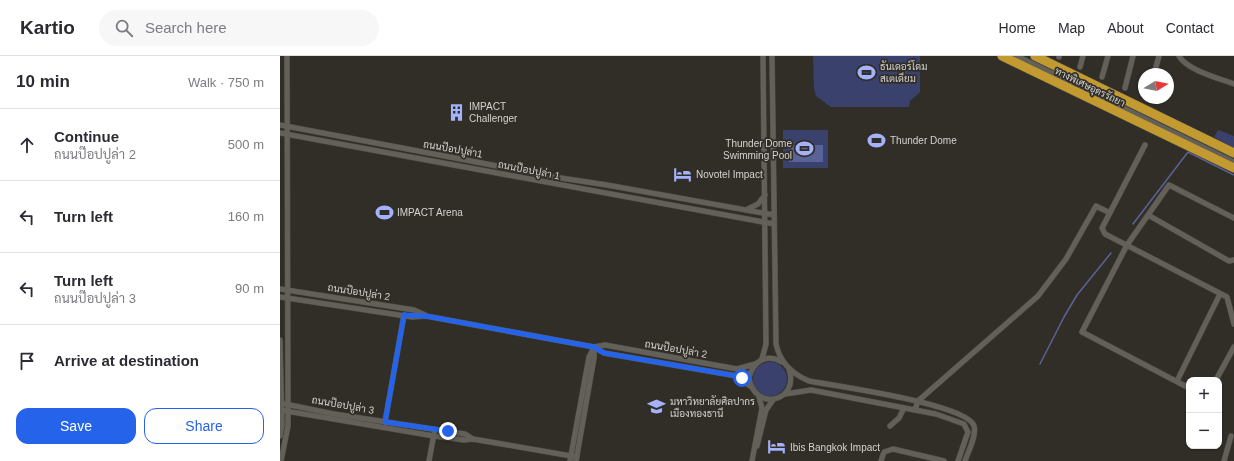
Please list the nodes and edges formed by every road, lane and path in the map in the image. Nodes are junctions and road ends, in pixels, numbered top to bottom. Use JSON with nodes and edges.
{"nodes":[{"id":1,"x":287,"y":56,"type":"edge"},
{"id":2,"x":764,"y":56,"type":"edge"},
{"id":3,"x":772,"y":56,"type":"edge"},
{"id":4,"x":1002,"y":56,"type":"edge"},
{"id":5,"x":1017,"y":56,"type":"edge"},
{"id":6,"x":1035,"y":56,"type":"edge"},
{"id":7,"x":1083,"y":56,"type":"edge"},
{"id":8,"x":1108,"y":56,"type":"edge"},
{"id":9,"x":1133,"y":56,"type":"edge"},
{"id":10,"x":1159,"y":56,"type":"edge"},
{"id":11,"x":1179,"y":56,"type":"edge"},
{"id":12,"x":1080,"y":67,"type":"dead end"},
{"id":13,"x":1156,"y":68,"type":"edge"},
{"id":14,"x":1102,"y":77,"type":"dead end"},
{"id":15,"x":1234,"y":84,"type":"edge"},
{"id":16,"x":1124,"y":88,"type":"dead end"},
{"id":17,"x":280,"y":126,"type":"edge"},
{"id":18,"x":288,"y":126,"type":"junction"},
{"id":19,"x":280,"y":133,"type":"edge"},
{"id":20,"x":288,"y":134,"type":"junction"},
{"id":21,"x":1145,"y":145,"type":"dead end"},
{"id":22,"x":1234,"y":153,"type":"edge"},
{"id":23,"x":1234,"y":162,"type":"edge"},
{"id":24,"x":1234,"y":168,"type":"edge"},
{"id":25,"x":765,"y":195,"type":"junction"},
{"id":26,"x":746,"y":210,"type":"junction"},
{"id":27,"x":1110,"y":213,"type":"junction"},
{"id":28,"x":765,"y":214,"type":"junction"},
{"id":29,"x":774,"y":215,"type":"junction"},
{"id":30,"x":1148,"y":215,"type":"junction"},
{"id":31,"x":1234,"y":218,"type":"edge"},
{"id":32,"x":765,"y":223,"type":"junction"},
{"id":33,"x":774,"y":224,"type":"junction"},
{"id":34,"x":1127,"y":245,"type":"junction"},
{"id":35,"x":1234,"y":260,"type":"edge"},
{"id":36,"x":280,"y":288,"type":"edge"},
{"id":37,"x":288,"y":290,"type":"junction"},
{"id":38,"x":1220,"y":294,"type":"junction"},
{"id":39,"x":280,"y":297,"type":"edge"},
{"id":40,"x":288,"y":298,"type":"junction"},
{"id":41,"x":356,"y":301,"type":"junction"},
{"id":42,"x":355,"y":308,"type":"junction"},
{"id":43,"x":404,"y":315,"type":"junction"},
{"id":44,"x":426,"y":316,"type":"junction"},
{"id":45,"x":1234,"y":324,"type":"edge"},
{"id":46,"x":280,"y":340,"type":"edge"},
{"id":47,"x":594,"y":347,"type":"junction"},
{"id":48,"x":1234,"y":347,"type":"edge"},
{"id":49,"x":762,"y":359,"type":"junction"},
{"id":50,"x":783,"y":362,"type":"junction"},
{"id":51,"x":755,"y":364,"type":"junction"},
{"id":52,"x":788,"y":368,"type":"junction"},
{"id":53,"x":1218,"y":377,"type":"edge"},
{"id":54,"x":1176,"y":381,"type":"junction"},
{"id":55,"x":750,"y":386,"type":"junction"},
{"id":56,"x":1186,"y":386,"type":"edge"},
{"id":57,"x":850,"y":389,"type":"junction"},
{"id":58,"x":785,"y":394,"type":"junction"},
{"id":59,"x":759,"y":397,"type":"junction"},
{"id":60,"x":849,"y":397,"type":"junction"},
{"id":61,"x":773,"y":400,"type":"junction"},
{"id":62,"x":918,"y":401,"type":"junction"},
{"id":63,"x":281,"y":403,"type":"edge"},
{"id":64,"x":288,"y":404,"type":"junction"},
{"id":65,"x":904,"y":408,"type":"junction"},
{"id":66,"x":281,"y":410,"type":"edge"},
{"id":67,"x":915,"y":410,"type":"junction"},
{"id":68,"x":288,"y":412,"type":"junction"},
{"id":69,"x":385,"y":422,"type":"junction"},
{"id":70,"x":890,"y":426,"type":"dead end"},
{"id":71,"x":974,"y":426,"type":"junction"},
{"id":72,"x":967,"y":428,"type":"junction"},
{"id":73,"x":435,"y":429,"type":"junction"},
{"id":74,"x":280,"y":436,"type":"edge"},
{"id":75,"x":434,"y":436,"type":"junction"},
{"id":76,"x":1231,"y":436,"type":"dead end"},
{"id":77,"x":473,"y":439,"type":"junction"},
{"id":78,"x":571,"y":458,"type":"edge"},
{"id":79,"x":576,"y":459,"type":"edge"},
{"id":80,"x":753,"y":459,"type":"edge"},
{"id":81,"x":281,"y":461,"type":"edge"},
{"id":82,"x":429,"y":461,"type":"edge"},
{"id":83,"x":881,"y":461,"type":"edge"},
{"id":84,"x":944,"y":461,"type":"edge"},
{"id":85,"x":958,"y":461,"type":"edge"},
{"id":86,"x":965,"y":461,"type":"edge"},
{"id":87,"x":1224,"y":461,"type":"edge"}],
"edges":[{"from":1,"to":18,"type":"street"},
{"from":2,"to":25,"type":"street"},
{"from":3,"to":29,"type":"street"},
{"from":4,"to":24,"type":"highway","name":"ทางพิเศษอุดรรัถยา"},
{"from":5,"to":23,"type":"street"},
{"from":6,"to":22,"type":"highway","name":"ทางพิเศษอุดรรัถยา"},
{"from":7,"to":12,"type":"street"},
{"from":8,"to":14,"type":"street"},
{"from":9,"to":16,"type":"street"},
{"from":10,"to":13,"type":"street"},
{"from":11,"to":15,"type":"street"},
{"from":17,"to":18,"type":"street","name":"ถนนป๊อปปูล่า1"},
{"from":18,"to":20,"type":"street"},
{"from":18,"to":26,"type":"street","name":"ถนนป๊อปปูล่า1"},
{"from":19,"to":20,"type":"street","name":"ถนนป๊อปปูล่า 1"},
{"from":20,"to":32,"type":"street","name":"ถนนป๊อปปูล่า 1"},
{"from":20,"to":37,"type":"street"},
{"from":21,"to":27,"type":"street"},
{"from":25,"to":26,"type":"street"},
{"from":25,"to":28,"type":"street"},
{"from":26,"to":28,"type":"street","name":"ถนนป๊อปปูล่า1"},
{"from":27,"to":34,"type":"street"},
{"from":27,"to":62,"type":"street"},
{"from":28,"to":29,"type":"street","name":"ถนนป๊อปปูล่า1"},
{"from":28,"to":32,"type":"street"},
{"from":29,"to":33,"type":"street"},
{"from":30,"to":31,"type":"street"},
{"from":30,"to":34,"type":"street"},
{"from":30,"to":35,"type":"street"},
{"from":32,"to":33,"type":"street","name":"ถนนป๊อปปูล่า 1"},
{"from":32,"to":49,"type":"street"},
{"from":33,"to":50,"type":"street"},
{"from":34,"to":38,"type":"street"},
{"from":34,"to":54,"type":"street"},
{"from":36,"to":37,"type":"street","name":"ถนนป๊อปปูล่า 2"},
{"from":37,"to":40,"type":"street"},
{"from":37,"to":41,"type":"street","name":"ถนนป๊อปปูล่า 2"},
{"from":38,"to":45,"type":"street"},
{"from":38,"to":54,"type":"street"},
{"from":39,"to":40,"type":"street","name":"ถนนป๊อปปูล่า 2"},
{"from":40,"to":42,"type":"street","name":"ถนนป๊อปปูล่า 2"},
{"from":40,"to":64,"type":"street"},
{"from":41,"to":42,"type":"street"},
{"from":41,"to":44,"type":"street","name":"ถนนป๊อปปูล่า 2"},
{"from":42,"to":43,"type":"street","name":"ถนนป๊อปปูล่า 2"},
{"from":43,"to":44,"type":"street","name":"ถนนป๊อปปูล่า 2"},
{"from":43,"to":69,"type":"street"},
{"from":44,"to":47,"type":"street","name":"ถนนป๊อปปูล่า 2"},
{"from":46,"to":63,"type":"street"},
{"from":47,"to":51,"type":"street","name":"ถนนป๊อปปูล่า 2"},
{"from":47,"to":55,"type":"street","name":"ถนนป๊อปปูล่า 2"},
{"from":47,"to":78,"type":"street"},
{"from":47,"to":79,"type":"street"},
{"from":48,"to":53,"type":"street"},
{"from":49,"to":50,"type":"street"},
{"from":49,"to":51,"type":"street"},
{"from":50,"to":52,"type":"street"},
{"from":51,"to":55,"type":"street"},
{"from":52,"to":57,"type":"street"},
{"from":52,"to":58,"type":"street"},
{"from":54,"to":56,"type":"street"},
{"from":55,"to":59,"type":"street"},
{"from":57,"to":60,"type":"street"},
{"from":57,"to":62,"type":"street"},
{"from":58,"to":60,"type":"street"},
{"from":58,"to":61,"type":"street"},
{"from":59,"to":61,"type":"street"},
{"from":59,"to":80,"type":"street"},
{"from":60,"to":65,"type":"street"},
{"from":61,"to":80,"type":"street"},
{"from":62,"to":67,"type":"street"},
{"from":62,"to":71,"type":"street"},
{"from":63,"to":64,"type":"street","name":"ถนนป๊อปปูล่า 3"},
{"from":63,"to":66,"type":"street"},
{"from":64,"to":68,"type":"street"},
{"from":64,"to":69,"type":"street","name":"ถนนป๊อปปูล่า 3"},
{"from":65,"to":67,"type":"street"},
{"from":65,"to":70,"type":"street"},
{"from":66,"to":68,"type":"street","name":"ถนนป๊อปปูล่า 3"},
{"from":66,"to":74,"type":"street"},
{"from":67,"to":72,"type":"street"},
{"from":68,"to":75,"type":"street","name":"ถนนป๊อปปูล่า 3"},
{"from":68,"to":81,"type":"street"},
{"from":69,"to":73,"type":"street","name":"ถนนป๊อปปูล่า 3"},
{"from":71,"to":72,"type":"street"},
{"from":71,"to":86,"type":"street"},
{"from":72,"to":85,"type":"street"},
{"from":73,"to":75,"type":"street"},
{"from":73,"to":77,"type":"street","name":"ถนนป๊อปปูล่า 3"},
{"from":75,"to":77,"type":"street","name":"ถนนป๊อปปูล่า 3"},
{"from":75,"to":82,"type":"street"},
{"from":76,"to":87,"type":"street"},
{"from":77,"to":78,"type":"street","name":"ถนนป๊อปปูล่า 3"},
{"from":78,"to":79,"type":"street","name":"ถนนป๊อปปูล่า 3"},
{"from":83,"to":84,"type":"street"}]}
